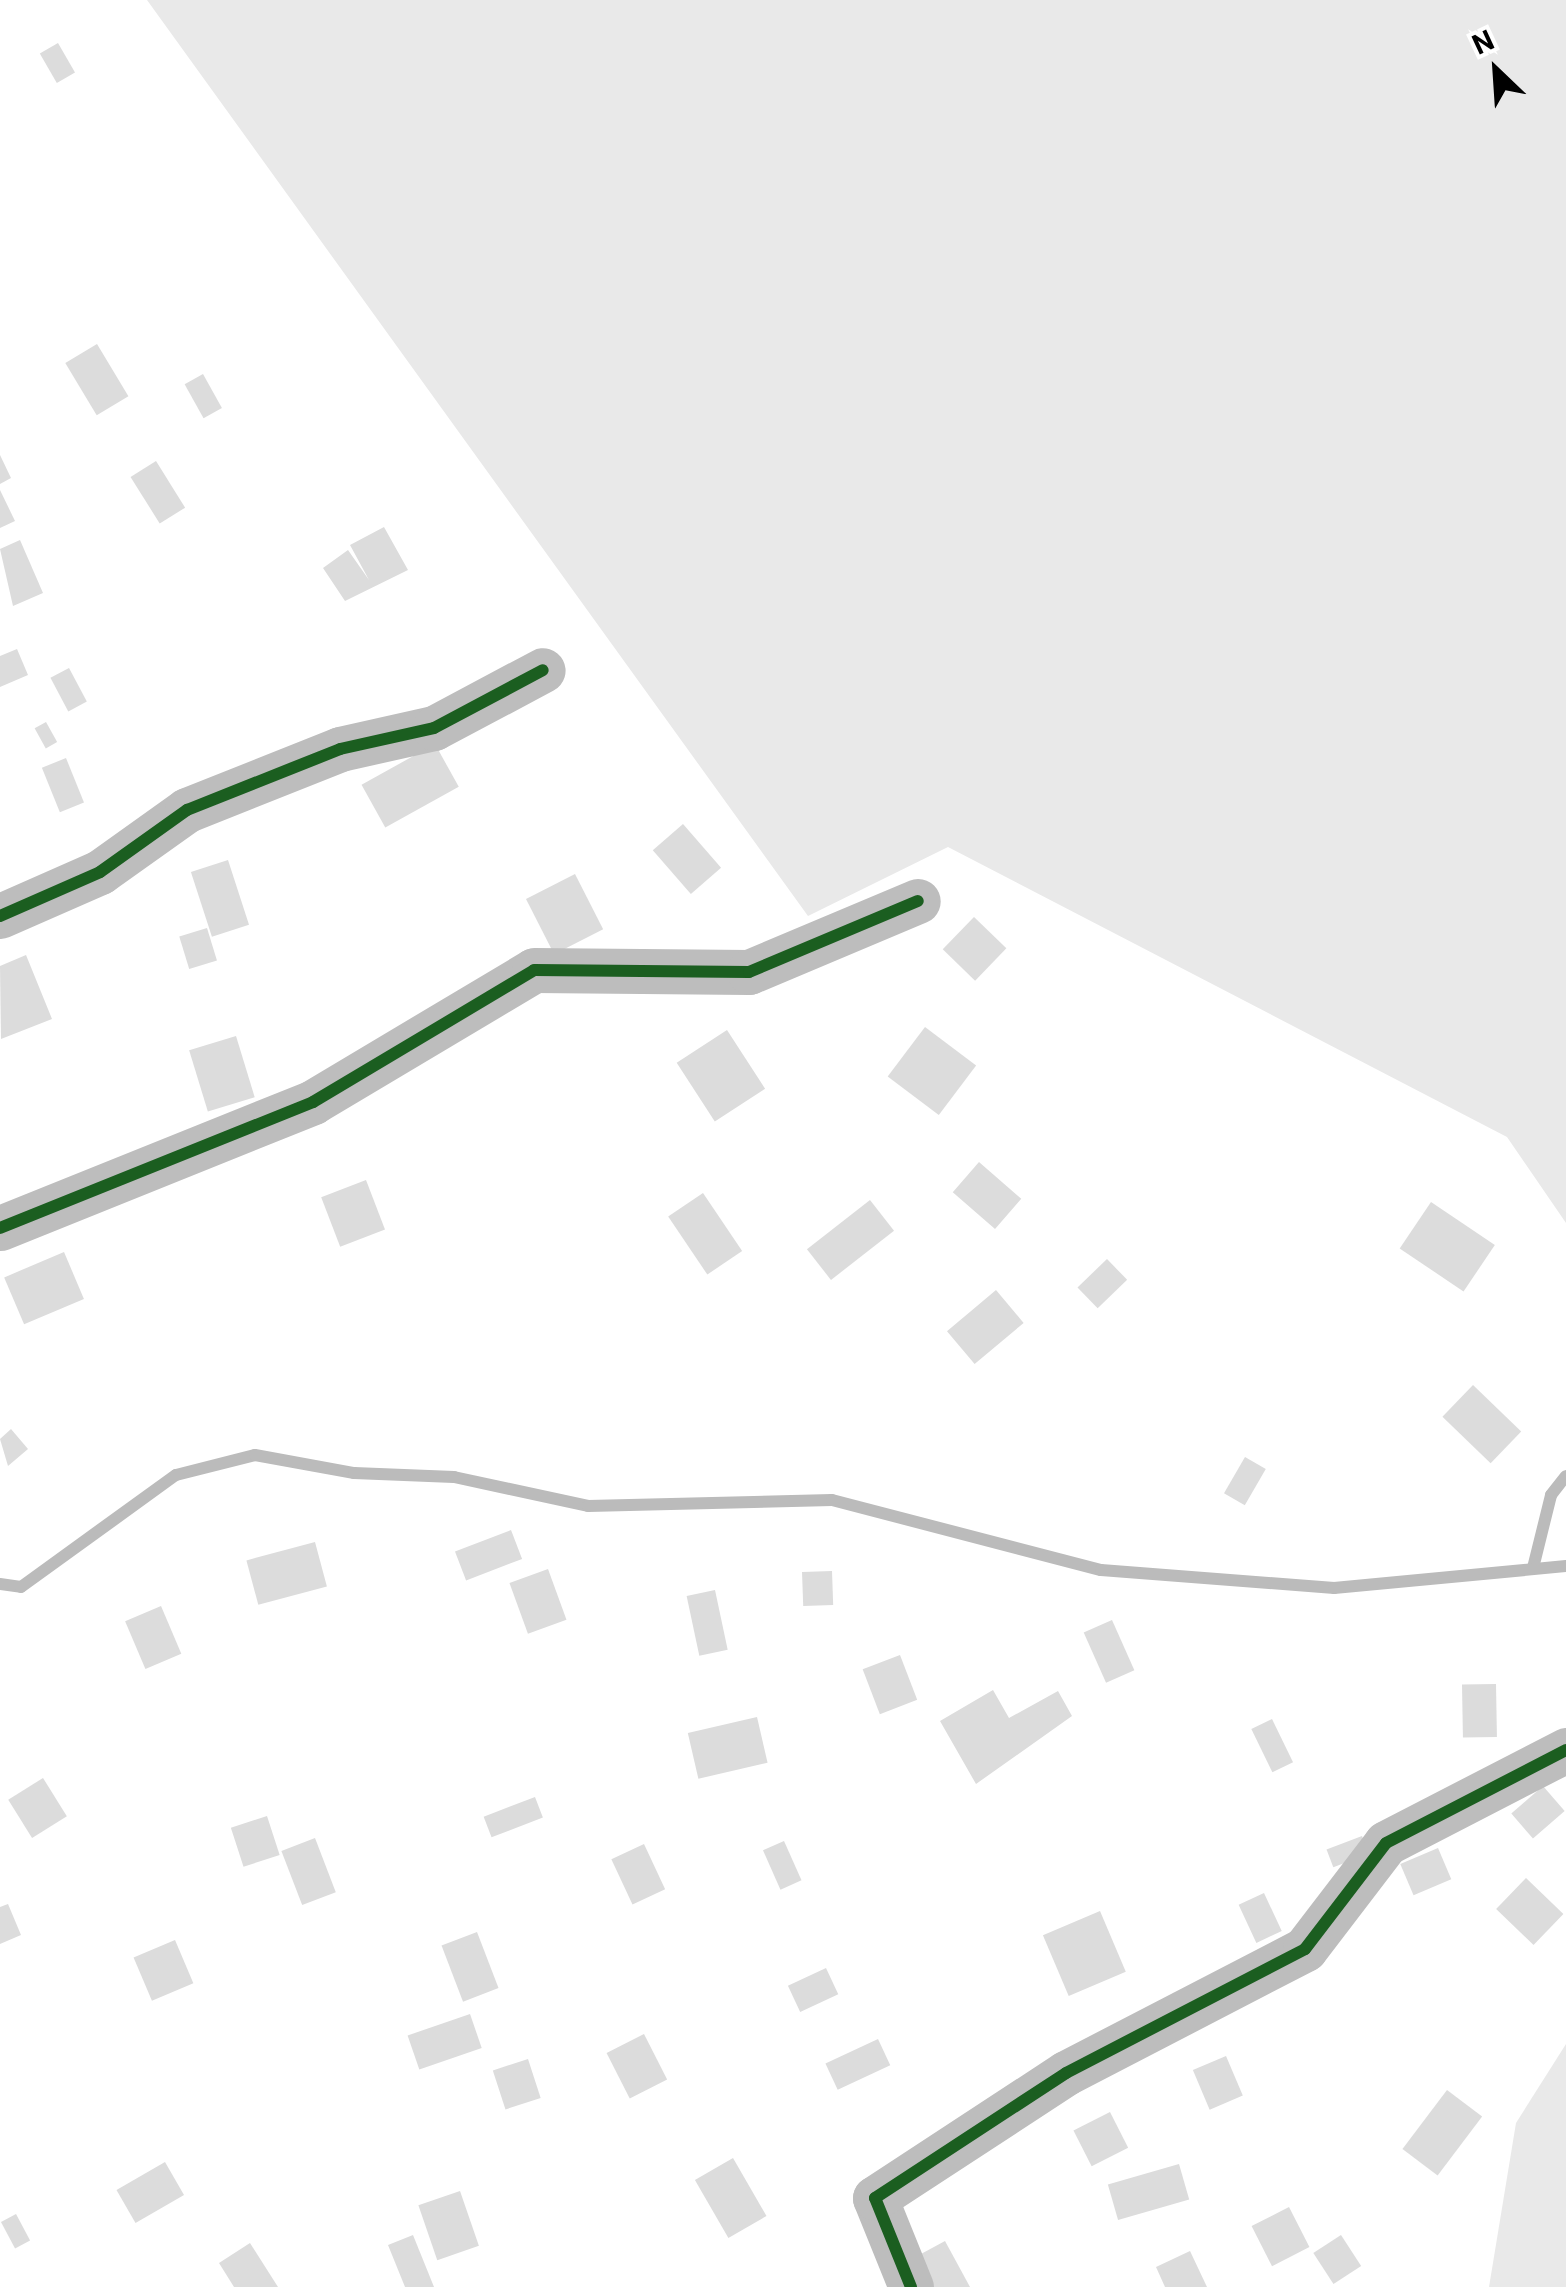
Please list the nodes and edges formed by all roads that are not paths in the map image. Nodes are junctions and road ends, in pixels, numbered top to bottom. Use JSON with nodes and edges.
{"nodes":[{"id":1,"x":543,"y":670,"type":"dead end"},
{"id":2,"x":918,"y":901,"type":"dead end"},
{"id":3,"x":0,"y":916,"type":"edge"},
{"id":4,"x":0,"y":1228,"type":"edge"},
{"id":5,"x":1566,"y":1750,"type":"edge"},
{"id":6,"x":910,"y":2287,"type":"edge"}],
"edges":[{"from":1,"to":3,"type":"street"},
{"from":2,"to":4,"type":"street"},
{"from":5,"to":6,"type":"street"}]}
